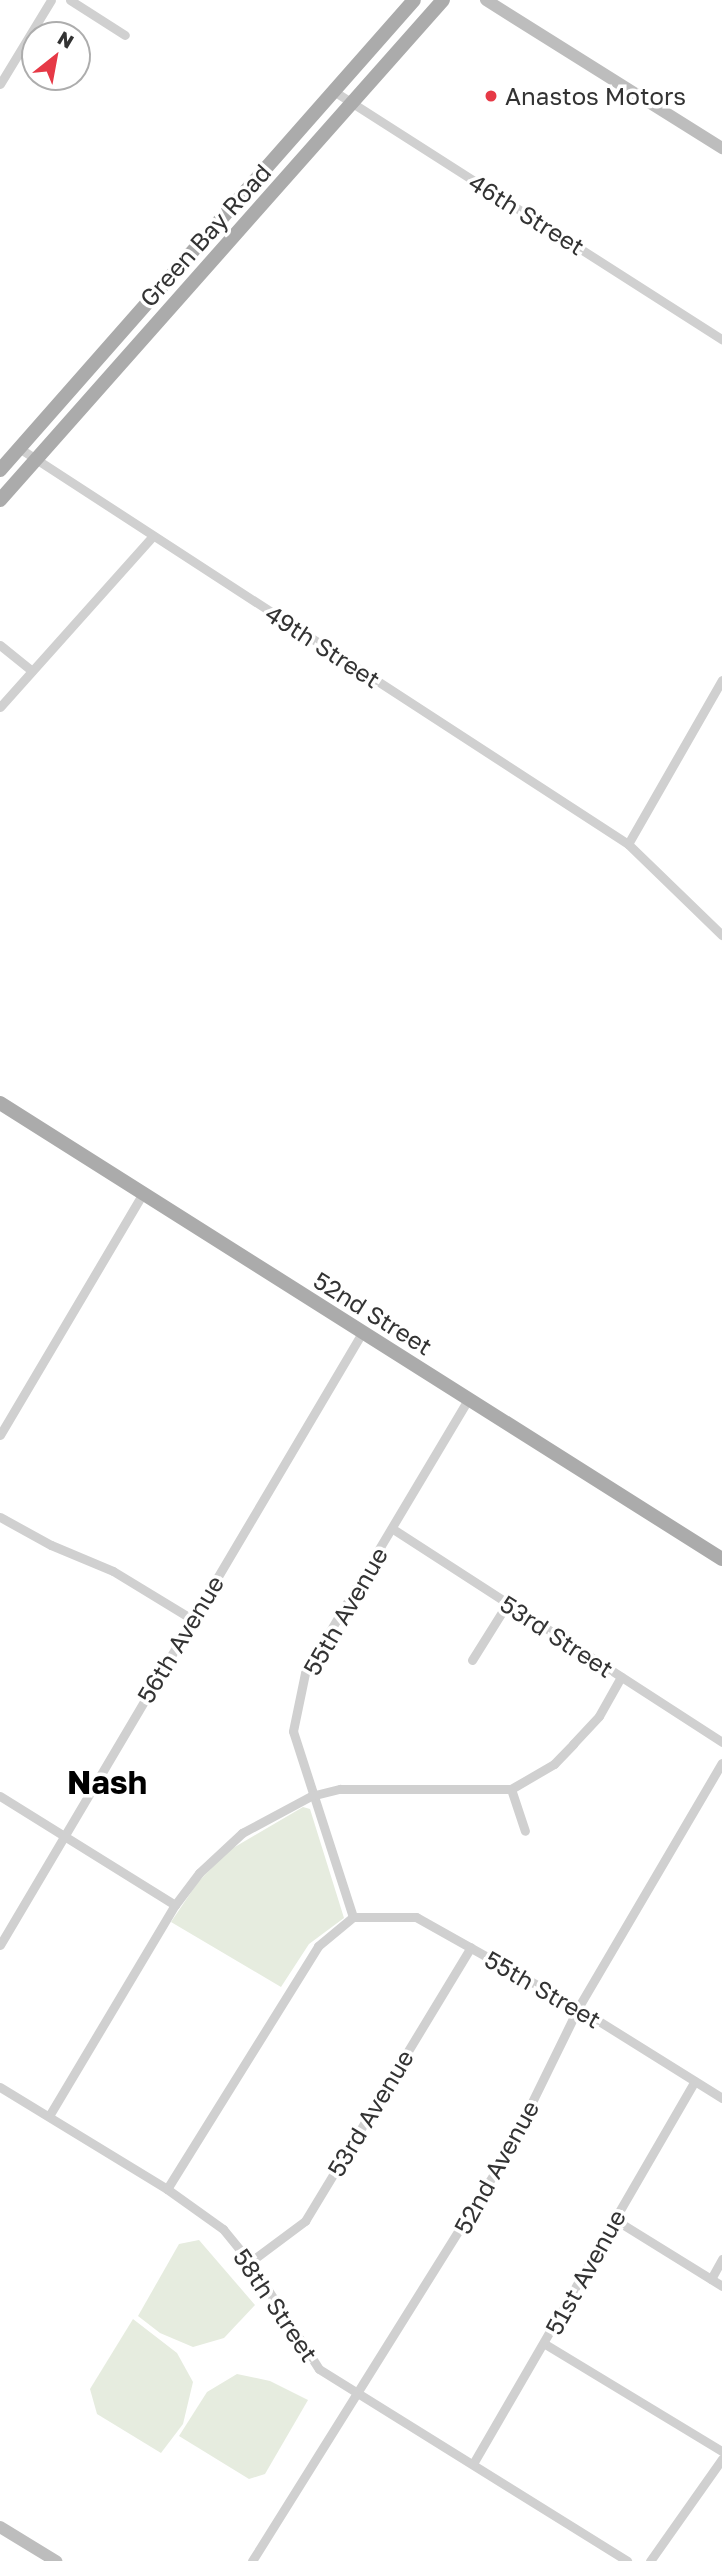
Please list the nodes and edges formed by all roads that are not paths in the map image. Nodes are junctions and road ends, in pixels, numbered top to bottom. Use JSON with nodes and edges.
{"nodes":[{"id":1,"x":51,"y":0,"type":"edge"},
{"id":2,"x":70,"y":0,"type":"edge"},
{"id":3,"x":414,"y":0,"type":"edge"},
{"id":4,"x":443,"y":0,"type":"edge"},
{"id":5,"x":486,"y":0,"type":"edge"},
{"id":6,"x":125,"y":35,"type":"dead end"},
{"id":7,"x":0,"y":85,"type":"edge"},
{"id":8,"x":332,"y":90,"type":"junction"},
{"id":9,"x":353,"y":104,"type":"junction"},
{"id":10,"x":722,"y":148,"type":"edge"},
{"id":11,"x":722,"y":339,"type":"edge"},
{"id":12,"x":19,"y":448,"type":"junction"},
{"id":13,"x":36,"y":459,"type":"junction"},
{"id":14,"x":0,"y":470,"type":"edge"},
{"id":15,"x":0,"y":500,"type":"edge"},
{"id":16,"x":153,"y":536,"type":"junction"},
{"id":17,"x":0,"y":645,"type":"edge"},
{"id":18,"x":32,"y":671,"type":"junction"},
{"id":19,"x":722,"y":680,"type":"edge"},
{"id":20,"x":0,"y":707,"type":"edge"},
{"id":21,"x":628,"y":844,"type":"junction"},
{"id":22,"x":722,"y":935,"type":"edge"},
{"id":23,"x":0,"y":1102,"type":"edge"},
{"id":24,"x":143,"y":1193,"type":"junction"},
{"id":25,"x":362,"y":1333,"type":"junction"},
{"id":26,"x":468,"y":1400,"type":"junction"},
{"id":27,"x":0,"y":1435,"type":"edge"},
{"id":28,"x":0,"y":1517,"type":"edge"},
{"id":29,"x":393,"y":1530,"type":"junction"},
{"id":30,"x":722,"y":1559,"type":"edge"},
{"id":31,"x":507,"y":1604,"type":"junction"},
{"id":32,"x":192,"y":1619,"type":"junction"},
{"id":33,"x":472,"y":1660,"type":"dead end"},
{"id":34,"x":621,"y":1677,"type":"junction"},
{"id":35,"x":722,"y":1742,"type":"edge"},
{"id":36,"x":722,"y":1763,"type":"edge"},
{"id":37,"x":511,"y":1789,"type":"junction"},
{"id":38,"x":0,"y":1796,"type":"edge"},
{"id":39,"x":311,"y":1796,"type":"junction"},
{"id":40,"x":525,"y":1831,"type":"dead end"},
{"id":41,"x":62,"y":1838,"type":"junction"},
{"id":42,"x":175,"y":1905,"type":"junction"},
{"id":43,"x":353,"y":1917,"type":"junction"},
{"id":44,"x":0,"y":1945,"type":"edge"},
{"id":45,"x":471,"y":1947,"type":"junction"},
{"id":46,"x":578,"y":2008,"type":"junction"},
{"id":47,"x":695,"y":2081,"type":"junction"},
{"id":48,"x":0,"y":2087,"type":"edge"},
{"id":49,"x":722,"y":2098,"type":"edge"},
{"id":50,"x":48,"y":2116,"type":"junction"},
{"id":51,"x":167,"y":2189,"type":"junction"},
{"id":52,"x":614,"y":2219,"type":"junction"},
{"id":53,"x":722,"y":2259,"type":"edge"},
{"id":54,"x":250,"y":2262,"type":"junction"},
{"id":55,"x":710,"y":2279,"type":"junction"},
{"id":56,"x":722,"y":2286,"type":"edge"},
{"id":57,"x":545,"y":2344,"type":"junction"},
{"id":58,"x":356,"y":2392,"type":"junction"},
{"id":59,"x":722,"y":2451,"type":"edge"},
{"id":60,"x":722,"y":2459,"type":"edge"},
{"id":61,"x":474,"y":2462,"type":"junction"},
{"id":62,"x":1,"y":2529,"type":"edge"},
{"id":63,"x":56,"y":2561,"type":"edge"},
{"id":64,"x":253,"y":2561,"type":"edge"},
{"id":65,"x":627,"y":2561,"type":"edge"},
{"id":66,"x":650,"y":2561,"type":"edge"}],
"edges":[{"from":1,"to":7,"type":"street"},
{"from":2,"to":6,"type":"street"},
{"from":3,"to":8,"type":"main road","name":"Green Bay Road"},
{"from":4,"to":9,"type":"main road","name":"Green Bay Road"},
{"from":5,"to":10,"type":"street"},
{"from":8,"to":9,"type":"street","name":"46th Street"},
{"from":8,"to":12,"type":"main road","name":"Green Bay Road"},
{"from":9,"to":11,"type":"street","name":"46th Street"},
{"from":9,"to":13,"type":"main road","name":"Green Bay Road"},
{"from":12,"to":13,"type":"street","name":"49th Street"},
{"from":12,"to":14,"type":"main road","name":"Green Bay Road"},
{"from":13,"to":15,"type":"main road","name":"Green Bay Road"},
{"from":13,"to":16,"type":"street","name":"49th Street"},
{"from":16,"to":18,"type":"street"},
{"from":16,"to":21,"type":"street","name":"49th Street"},
{"from":17,"to":18,"type":"street"},
{"from":18,"to":20,"type":"street"},
{"from":19,"to":21,"type":"street"},
{"from":21,"to":22,"type":"street","name":"49th Street"},
{"from":23,"to":24,"type":"main road","name":"52nd Street"},
{"from":24,"to":25,"type":"main road","name":"52nd Street"},
{"from":24,"to":27,"type":"street"},
{"from":25,"to":26,"type":"main road","name":"52nd Street"},
{"from":25,"to":32,"type":"street","name":"56th Avenue"},
{"from":26,"to":29,"type":"street","name":"55th Avenue"},
{"from":26,"to":30,"type":"main road","name":"52nd Street"},
{"from":28,"to":32,"type":"street"},
{"from":29,"to":31,"type":"street","name":"53rd Street"},
{"from":29,"to":39,"type":"street","name":"55th Avenue"},
{"from":31,"to":33,"type":"street"},
{"from":31,"to":34,"type":"street","name":"53rd Street"},
{"from":32,"to":41,"type":"street","name":"56th Avenue"},
{"from":34,"to":35,"type":"street","name":"53rd Street"},
{"from":34,"to":37,"type":"street"},
{"from":36,"to":46,"type":"street","name":"52nd Avenue"},
{"from":37,"to":39,"type":"street"},
{"from":37,"to":40,"type":"street"},
{"from":38,"to":41,"type":"street"},
{"from":39,"to":42,"type":"street"},
{"from":39,"to":43,"type":"street","name":"55th Avenue"},
{"from":41,"to":42,"type":"street"},
{"from":41,"to":44,"type":"street","name":"56th Avenue"},
{"from":42,"to":50,"type":"street"},
{"from":43,"to":45,"type":"street","name":"55th Street"},
{"from":43,"to":51,"type":"street"},
{"from":45,"to":46,"type":"street","name":"55th Street"},
{"from":45,"to":54,"type":"street","name":"53rd Avenue"},
{"from":46,"to":47,"type":"street","name":"55th Street"},
{"from":46,"to":58,"type":"street","name":"52nd Avenue"},
{"from":47,"to":49,"type":"street","name":"55th Street"},
{"from":47,"to":52,"type":"street","name":"51st Avenue"},
{"from":48,"to":50,"type":"street","name":"58th Street"},
{"from":50,"to":51,"type":"street","name":"58th Street"},
{"from":51,"to":54,"type":"street","name":"58th Street"},
{"from":52,"to":55,"type":"street"},
{"from":52,"to":57,"type":"street","name":"51st Avenue"},
{"from":53,"to":55,"type":"street"},
{"from":54,"to":58,"type":"street","name":"58th Street"},
{"from":55,"to":56,"type":"street"},
{"from":57,"to":59,"type":"street"},
{"from":57,"to":61,"type":"street","name":"51st Avenue"},
{"from":58,"to":61,"type":"street","name":"58th Street"},
{"from":58,"to":64,"type":"street","name":"52nd Avenue"},
{"from":60,"to":66,"type":"street"},
{"from":61,"to":65,"type":"street","name":"58th Street"},
{"from":62,"to":63,"type":"street"}]}
